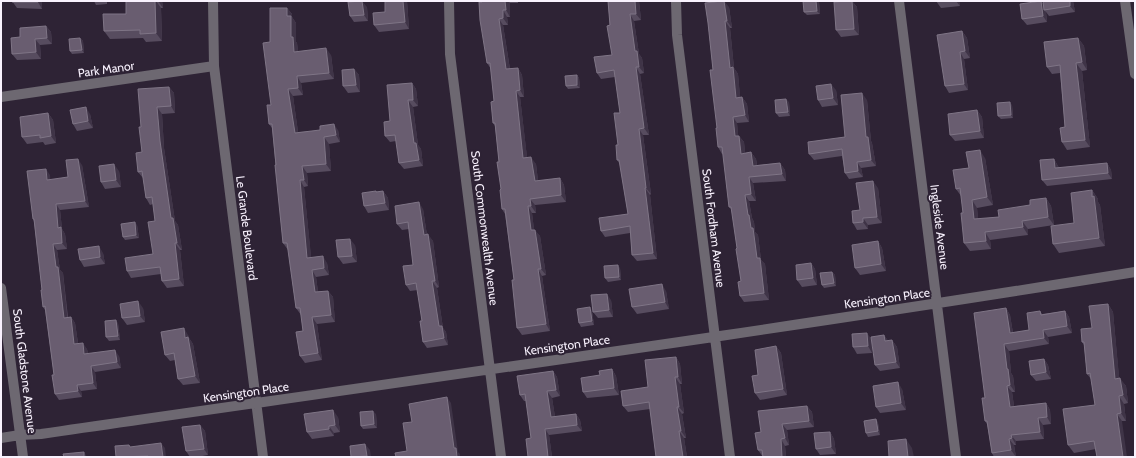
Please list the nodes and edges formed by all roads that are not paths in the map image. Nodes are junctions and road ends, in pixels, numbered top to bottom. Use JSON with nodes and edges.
{"nodes":[{"id":1,"x":213,"y":1,"type":"edge"},
{"id":2,"x":449,"y":1,"type":"edge"},
{"id":3,"x":676,"y":1,"type":"edge"},
{"id":4,"x":899,"y":1,"type":"edge"},
{"id":5,"x":1125,"y":1,"type":"edge"},
{"id":6,"x":1134,"y":53,"type":"edge"},
{"id":7,"x":214,"y":66,"type":"junction"},
{"id":8,"x":1135,"y":74,"type":"edge"},
{"id":9,"x":1,"y":97,"type":"edge"},
{"id":10,"x":1135,"y":272,"type":"edge"},
{"id":11,"x":1,"y":288,"type":"edge"},
{"id":12,"x":937,"y":304,"type":"junction"},
{"id":13,"x":715,"y":337,"type":"junction"},
{"id":14,"x":490,"y":370,"type":"junction"},
{"id":15,"x":256,"y":404,"type":"junction"},
{"id":16,"x":20,"y":435,"type":"junction"},
{"id":17,"x":1,"y":438,"type":"edge"},
{"id":18,"x":22,"y":457,"type":"edge"},
{"id":19,"x":263,"y":457,"type":"edge"},
{"id":20,"x":501,"y":457,"type":"edge"},
{"id":21,"x":730,"y":457,"type":"edge"},
{"id":22,"x":956,"y":457,"type":"edge"}],
"edges":[{"from":1,"to":7,"type":"street","name":"Le Grande Boulevard"},
{"from":2,"to":14,"type":"street","name":"South Commonwealth Avenue"},
{"from":3,"to":13,"type":"street","name":"South Fordham Avenue"},
{"from":4,"to":12,"type":"street","name":"Ingleside Avenue"},
{"from":5,"to":6,"type":"street"},
{"from":6,"to":8,"type":"street"},
{"from":7,"to":9,"type":"street","name":"Park Manor"},
{"from":7,"to":15,"type":"street","name":"Le Grande Boulevard"},
{"from":10,"to":12,"type":"street","name":"Kensington Place"},
{"from":11,"to":16,"type":"street","name":"South Gladstone Avenue"},
{"from":12,"to":13,"type":"street","name":"Kensington Place"},
{"from":12,"to":22,"type":"street","name":"Ingleside Avenue"},
{"from":13,"to":14,"type":"street","name":"Kensington Place"},
{"from":13,"to":21,"type":"street","name":"South Fordham Avenue"},
{"from":14,"to":15,"type":"street","name":"Kensington Place"},
{"from":14,"to":20,"type":"street","name":"South Commonwealth Avenue"},
{"from":15,"to":16,"type":"street","name":"Kensington Place"},
{"from":15,"to":19,"type":"street","name":"Le Grande Boulevard"},
{"from":16,"to":17,"type":"street","name":"Kensington Place"},
{"from":16,"to":18,"type":"street","name":"South Gladstone Avenue"}]}
